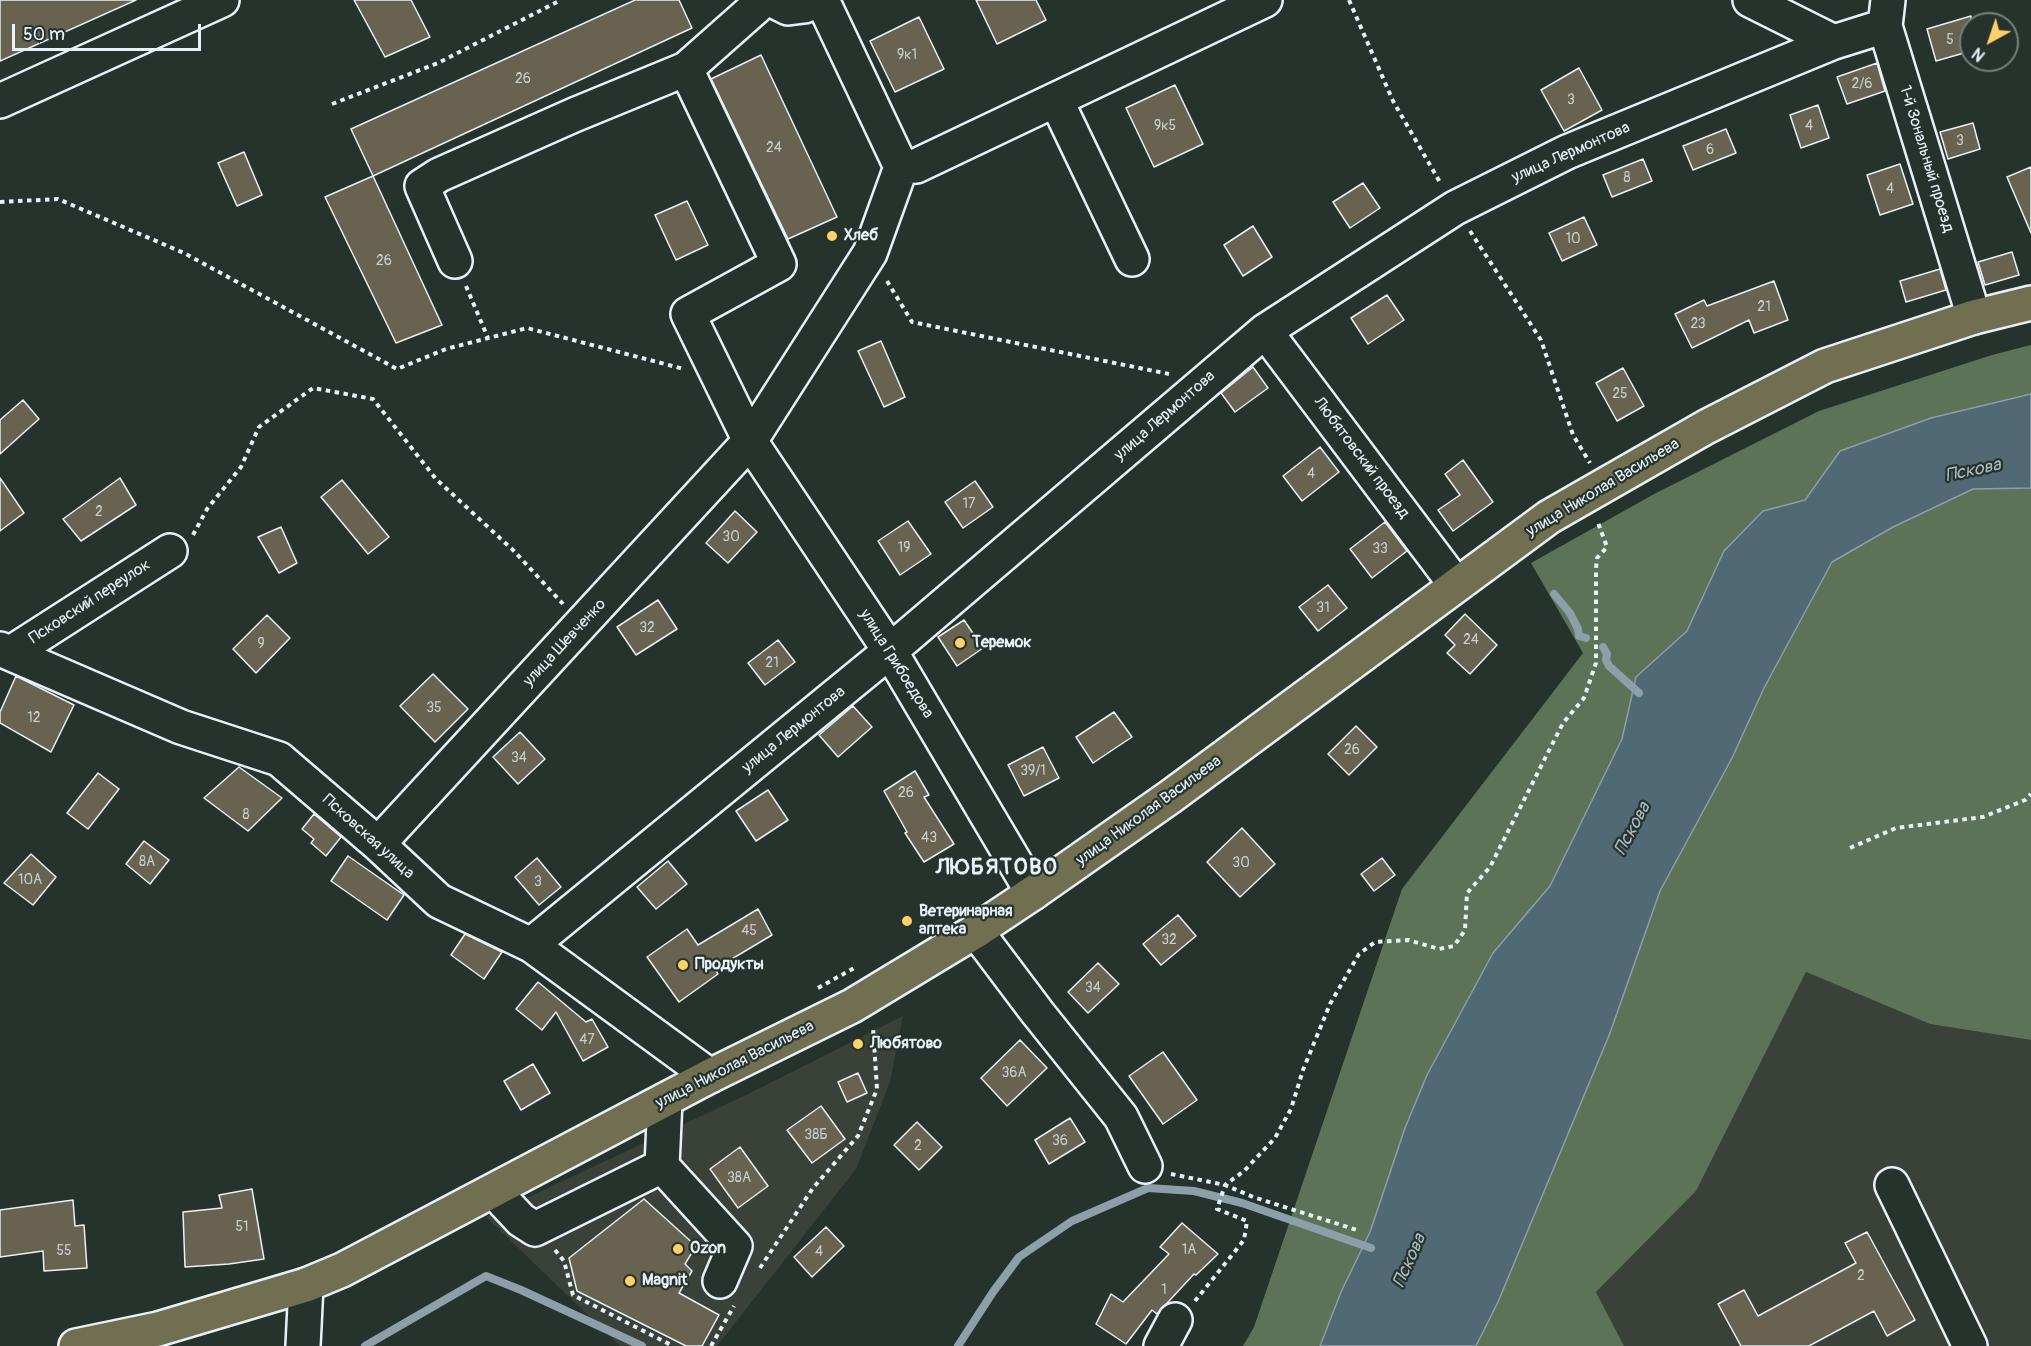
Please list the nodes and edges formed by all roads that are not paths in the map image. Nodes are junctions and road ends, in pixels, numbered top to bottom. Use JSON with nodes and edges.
{"nodes":[{"id":1,"x":222,"y":0,"type":"edge"},
{"id":2,"x":764,"y":0,"type":"edge"},
{"id":3,"x":772,"y":0,"type":"edge"},
{"id":4,"x":820,"y":0,"type":"edge"},
{"id":5,"x":1265,"y":0,"type":"edge"},
{"id":6,"x":1750,"y":0,"type":"edge"},
{"id":7,"x":1886,"y":13,"type":"edge"},
{"id":8,"x":1834,"y":42,"type":"junction"},
{"id":9,"x":686,"y":69,"type":"junction"},
{"id":10,"x":1056,"y":100,"type":"junction"},
{"id":11,"x":0,"y":101,"type":"edge"},
{"id":12,"x":902,"y":167,"type":"junction"},
{"id":13,"x":1132,"y":259,"type":"dead end"},
{"id":14,"x":455,"y":261,"type":"road end"},
{"id":15,"x":2031,"y":303,"type":"edge"},
{"id":16,"x":1974,"y":317,"type":"junction"},
{"id":17,"x":1265,"y":331,"type":"junction"},
{"id":18,"x":750,"y":441,"type":"junction"},
{"id":19,"x":170,"y":551,"type":"road end"},
{"id":20,"x":1456,"y":585,"type":"junction"},
{"id":21,"x":5,"y":651,"type":"edge"},
{"id":22,"x":890,"y":651,"type":"junction"},
{"id":23,"x":378,"y":844,"type":"junction"},
{"id":24,"x":1033,"y":893,"type":"junction"},
{"id":25,"x":976,"y":931,"type":"junction"},
{"id":26,"x":531,"y":945,"type":"junction"},
{"id":27,"x":710,"y":1076,"type":"junction"},
{"id":28,"x":665,"y":1100,"type":"junction"},
{"id":29,"x":662,"y":1166,"type":"junction"},
{"id":30,"x":1145,"y":1166,"type":"road end"},
{"id":31,"x":1892,"y":1185,"type":"dead end"},
{"id":32,"x":494,"y":1191,"type":"junction"},
{"id":33,"x":306,"y":1285,"type":"junction"},
{"id":34,"x":729,"y":1290,"type":"road end"},
{"id":35,"x":76,"y":1346,"type":"edge"},
{"id":36,"x":303,"y":1346,"type":"edge"},
{"id":37,"x":1970,"y":1346,"type":"edge"}],
"edges":[{"from":1,"to":11,"type":"street"},
{"from":2,"to":9,"type":"street"},
{"from":3,"to":4,"type":"street"},
{"from":4,"to":12,"type":"street"},
{"from":5,"to":10,"type":"street"},
{"from":6,"to":8,"type":"street"},
{"from":7,"to":8,"type":"street","name":"улица Лермонтова"},
{"from":7,"to":16,"type":"street","name":"1-й Зональный проезд"},
{"from":8,"to":17,"type":"street","name":"улица Лермонтова"},
{"from":9,"to":14,"type":"street"},
{"from":9,"to":18,"type":"street","name":"улица Грибоедова"},
{"from":10,"to":12,"type":"street"},
{"from":10,"to":13,"type":"street"},
{"from":12,"to":18,"type":"street","name":"улица Шевченко"},
{"from":15,"to":16,"type":"main road","name":"улица Николая Васильева"},
{"from":16,"to":20,"type":"main road","name":"улица Николая Васильева"},
{"from":17,"to":20,"type":"street","name":"Любятовский проезд"},
{"from":17,"to":22,"type":"street","name":"улица Лермонтова"},
{"from":18,"to":22,"type":"street","name":"улица Грибоедова"},
{"from":18,"to":23,"type":"street","name":"улица Шевченко"},
{"from":19,"to":21,"type":"street","name":"Псковский переулок"},
{"from":20,"to":24,"type":"main road","name":"улица Николая Васильева"},
{"from":21,"to":23,"type":"street","name":"Псковская улица"},
{"from":22,"to":24,"type":"street","name":"улица Грибоедова"},
{"from":22,"to":26,"type":"street","name":"улица Лермонтова"},
{"from":23,"to":26,"type":"street","name":"Псковская улица"},
{"from":24,"to":25,"type":"main road","name":"улица Николая Васильева"},
{"from":25,"to":27,"type":"main road","name":"улица Николая Васильева"},
{"from":25,"to":30,"type":"street"},
{"from":26,"to":27,"type":"street","name":"Псковская улица"},
{"from":27,"to":28,"type":"main road","name":"улица Николая Васильева"},
{"from":28,"to":29,"type":"street"},
{"from":28,"to":32,"type":"main road","name":"улица Николая Васильева"},
{"from":29,"to":32,"type":"street"},
{"from":29,"to":34,"type":"street"},
{"from":31,"to":37,"type":"street"},
{"from":32,"to":33,"type":"main road","name":"улица Николая Васильева"},
{"from":33,"to":35,"type":"main road","name":"улица Николая Васильева"},
{"from":33,"to":36,"type":"street"}]}
